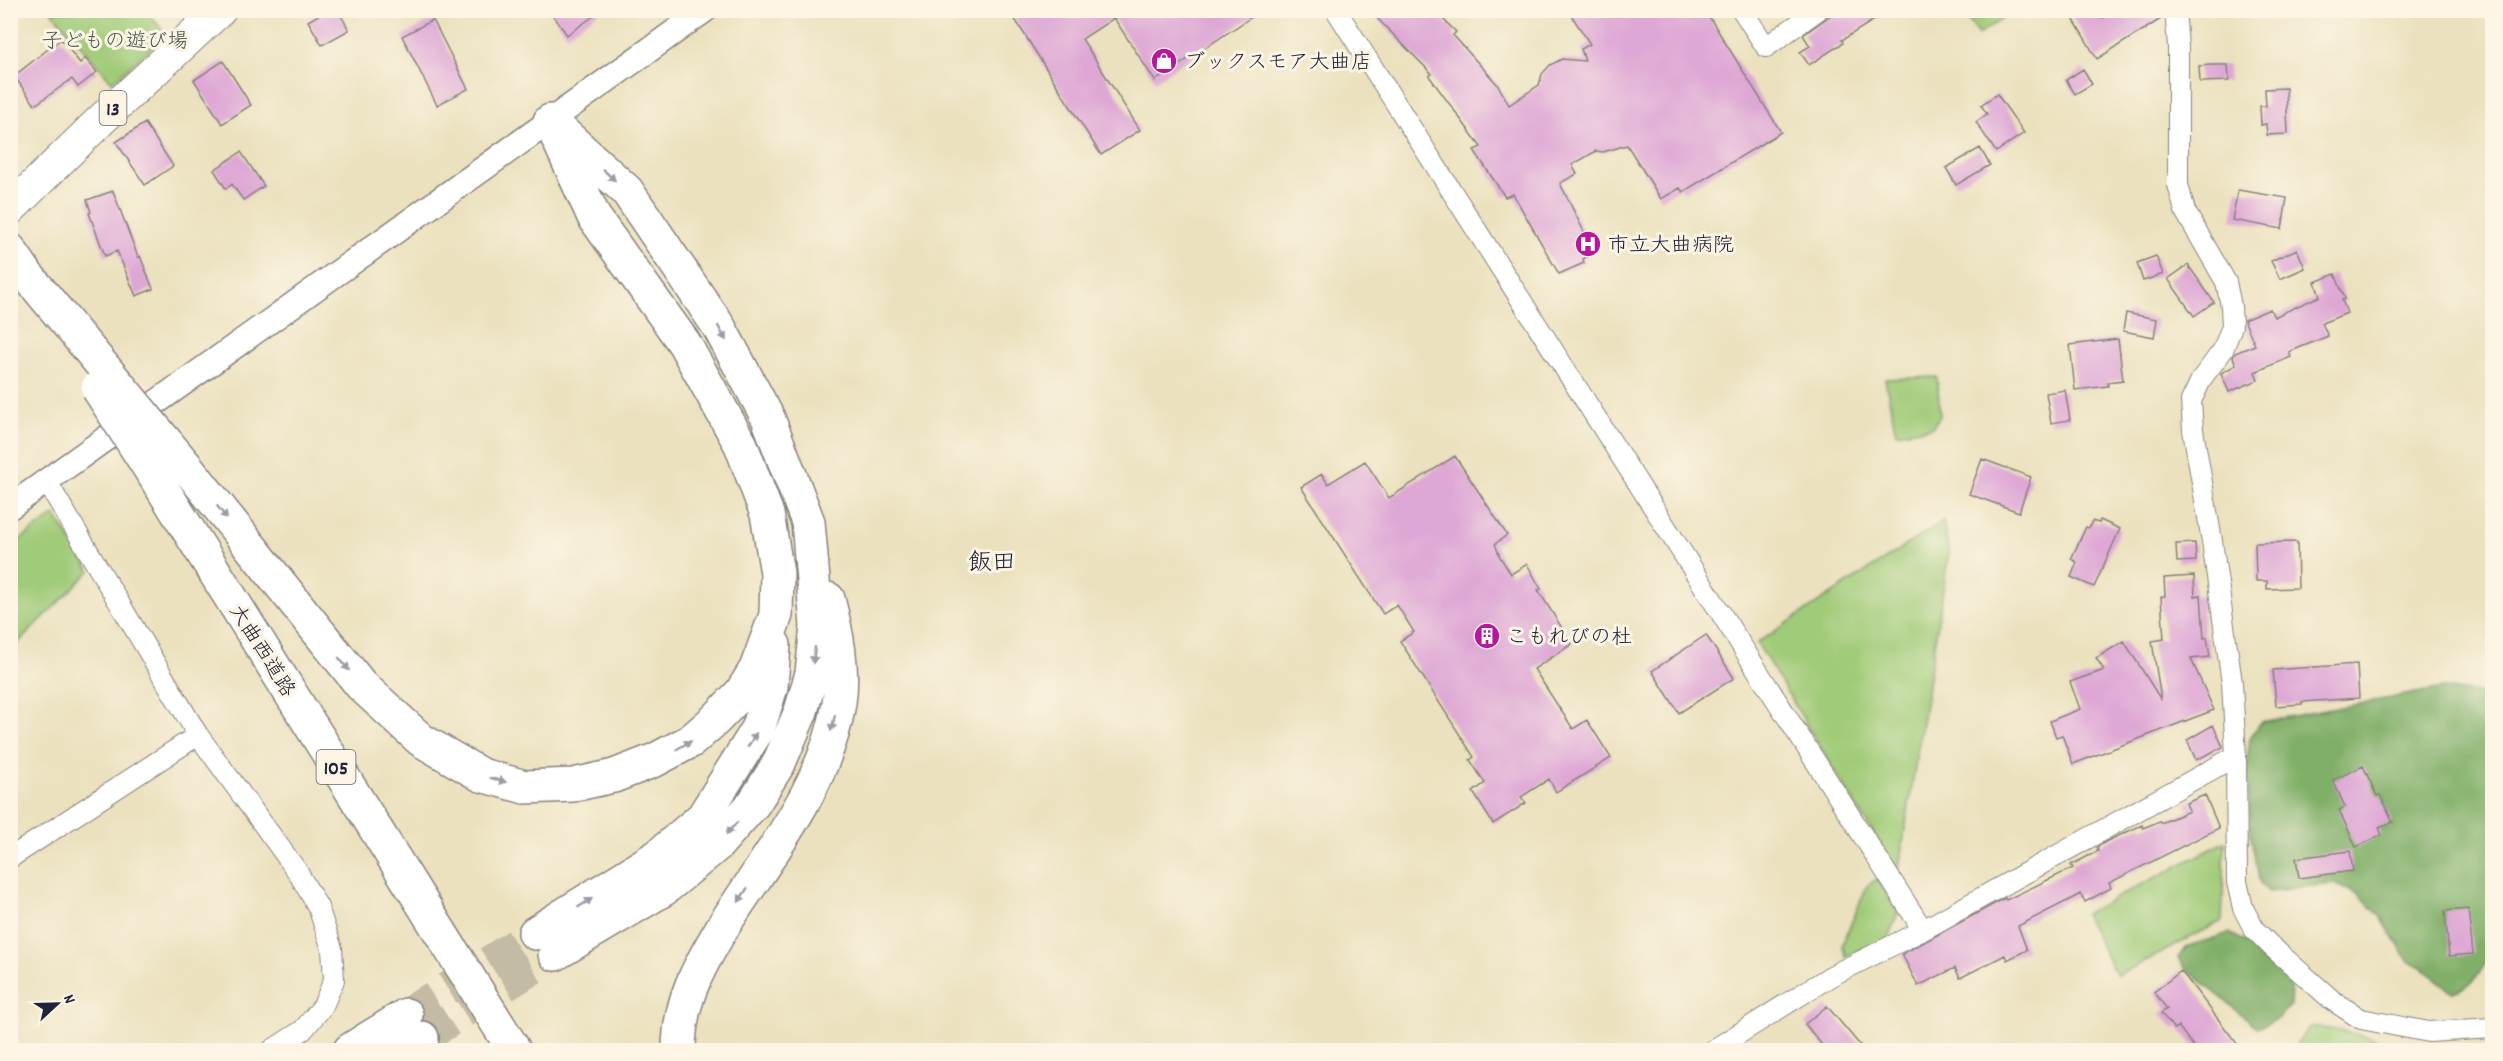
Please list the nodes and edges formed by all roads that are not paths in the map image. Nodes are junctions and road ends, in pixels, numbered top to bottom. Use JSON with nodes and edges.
{"nodes":[{"id":1,"x":220,"y":10,"type":"edge"},
{"id":2,"x":705,"y":10,"type":"edge"},
{"id":3,"x":1336,"y":10,"type":"edge"},
{"id":4,"x":1742,"y":10,"type":"edge"},
{"id":5,"x":1818,"y":10,"type":"edge"},
{"id":6,"x":2175,"y":10,"type":"edge"},
{"id":7,"x":550,"y":121,"type":"junction"},
{"id":8,"x":10,"y":209,"type":"edge"},
{"id":9,"x":19,"y":262,"type":"edge"},
{"id":10,"x":47,"y":482,"type":"junction"},
{"id":11,"x":159,"y":483,"type":"junction"},
{"id":12,"x":10,"y":507,"type":"edge"},
{"id":13,"x":808,"y":522,"type":"junction"},
{"id":14,"x":776,"y":615,"type":"junction"},
{"id":15,"x":198,"y":735,"type":"junction"},
{"id":16,"x":2236,"y":756,"type":"junction"},
{"id":17,"x":10,"y":858,"type":"edge"},
{"id":18,"x":1923,"y":930,"type":"junction"},
{"id":19,"x":2493,"y":1028,"type":"edge"},
{"id":20,"x":410,"y":1034,"type":"tunnel mouth"},
{"id":21,"x":272,"y":1050,"type":"edge"},
{"id":22,"x":350,"y":1050,"type":"edge"},
{"id":23,"x":487,"y":1050,"type":"edge"},
{"id":24,"x":514,"y":1050,"type":"edge"},
{"id":25,"x":679,"y":1050,"type":"edge"},
{"id":26,"x":1713,"y":1050,"type":"edge"}],
"edges":[{"from":1,"to":8,"type":"main road","number":"13"},
{"from":2,"to":7,"type":"street"},
{"from":3,"to":18,"type":"street"},
{"from":4,"to":5,"type":"street"},
{"from":6,"to":16,"type":"street"},
{"from":7,"to":10,"type":"street"},
{"from":7,"to":13,"type":"highway","one_way":true},
{"from":7,"to":14,"type":"highway"},
{"from":9,"to":11,"type":"highway","name":"大曲西道路","number":"105","bridge":true},
{"from":9,"to":14,"type":"highway","one_way":true,"bridge":true},
{"from":10,"to":12,"type":"street"},
{"from":10,"to":15,"type":"street"},
{"from":11,"to":23,"type":"highway"},
{"from":11,"to":24,"type":"highway","name":"大曲西道路","number":"105"},
{"from":13,"to":14,"type":"highway","one_way":true},
{"from":13,"to":25,"type":"highway","one_way":true},
{"from":15,"to":17,"type":"street"},
{"from":15,"to":21,"type":"street"},
{"from":16,"to":18,"type":"street"},
{"from":16,"to":19,"type":"street"},
{"from":18,"to":26,"type":"street"},
{"from":20,"to":22,"type":"highway"}]}
